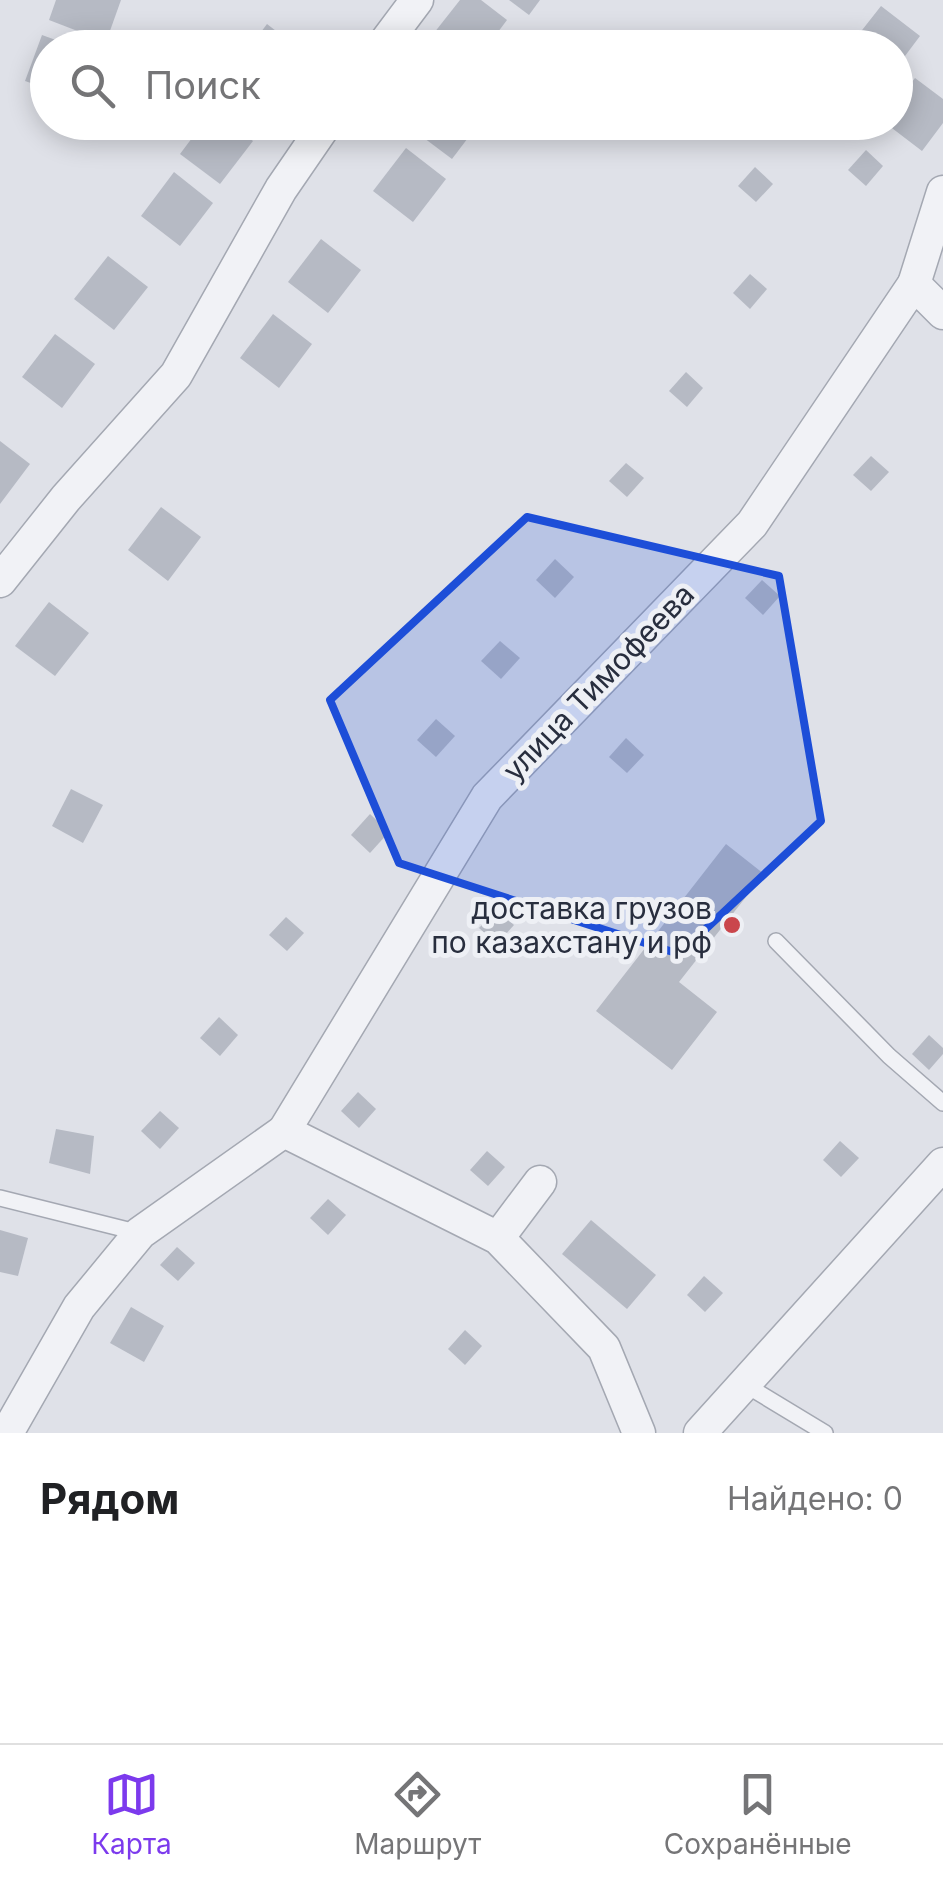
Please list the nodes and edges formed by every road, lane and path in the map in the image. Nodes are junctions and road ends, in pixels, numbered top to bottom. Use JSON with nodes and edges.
{"nodes":[{"id":1,"x":418,"y":0,"type":"edge"},
{"id":2,"x":395,"y":30,"type":"edge"},
{"id":3,"x":315,"y":140,"type":"edge"},
{"id":4,"x":943,"y":192,"type":"edge"},
{"id":5,"x":914,"y":284,"type":"junction"},
{"id":6,"x":943,"y":314,"type":"edge"},
{"id":7,"x":0,"y":581,"type":"edge"},
{"id":8,"x":776,"y":941,"type":"dead end"},
{"id":9,"x":943,"y":1104,"type":"edge"},
{"id":10,"x":284,"y":1132,"type":"junction"},
{"id":11,"x":943,"y":1164,"type":"edge"},
{"id":12,"x":540,"y":1182,"type":"dead end"},
{"id":13,"x":0,"y":1198,"type":"edge"},
{"id":14,"x":140,"y":1233,"type":"junction"},
{"id":15,"x":498,"y":1238,"type":"junction"},
{"id":16,"x":744,"y":1384,"type":"junction"},
{"id":17,"x":7,"y":1433,"type":"edge"},
{"id":18,"x":639,"y":1433,"type":"edge"},
{"id":19,"x":700,"y":1433,"type":"edge"},
{"id":20,"x":825,"y":1433,"type":"edge"}],
"edges":[{"from":1,"to":2,"type":"street"},
{"from":3,"to":7,"type":"street"},
{"from":4,"to":5,"type":"street","name":"улица Тимофеева"},
{"from":5,"to":6,"type":"street"},
{"from":5,"to":10,"type":"street","name":"улица Тимофеева"},
{"from":8,"to":9,"type":"lane"},
{"from":10,"to":14,"type":"street","name":"улица Тимофеева"},
{"from":10,"to":15,"type":"street"},
{"from":11,"to":16,"type":"street"},
{"from":12,"to":15,"type":"street"},
{"from":13,"to":14,"type":"lane"},
{"from":14,"to":17,"type":"street","name":"улица Тимофеева"},
{"from":15,"to":18,"type":"street"},
{"from":16,"to":19,"type":"street"},
{"from":16,"to":20,"type":"lane"}]}
